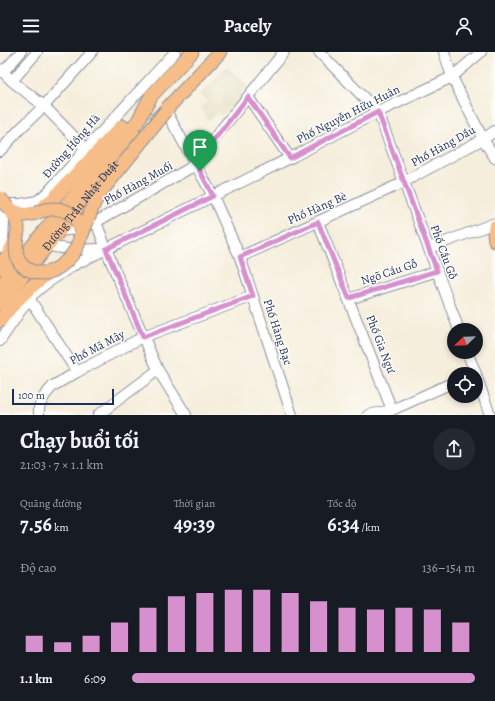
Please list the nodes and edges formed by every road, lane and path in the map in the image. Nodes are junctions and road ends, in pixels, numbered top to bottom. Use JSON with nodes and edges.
{"nodes":[{"id":1,"x":21,"y":52,"type":"edge"},
{"id":2,"x":37,"y":52,"type":"edge"},
{"id":3,"x":92,"y":52,"type":"edge"},
{"id":4,"x":175,"y":52,"type":"edge"},
{"id":5,"x":192,"y":52,"type":"edge"},
{"id":6,"x":220,"y":52,"type":"edge"},
{"id":7,"x":284,"y":52,"type":"edge"},
{"id":8,"x":319,"y":52,"type":"edge"},
{"id":9,"x":444,"y":52,"type":"edge"},
{"id":10,"x":481,"y":52,"type":"edge"},
{"id":11,"x":2,"y":70,"type":"edge"},
{"id":12,"x":452,"y":77,"type":"junction"},
{"id":13,"x":12,"y":81,"type":"junction"},
{"id":14,"x":248,"y":97,"type":"junction"},
{"id":15,"x":44,"y":106,"type":"junction"},
{"id":16,"x":166,"y":111,"type":"junction"},
{"id":17,"x":378,"y":112,"type":"junction"},
{"id":18,"x":135,"y":118,"type":"junction"},
{"id":19,"x":495,"y":132,"type":"edge"},
{"id":20,"x":483,"y":139,"type":"junction"},
{"id":21,"x":86,"y":149,"type":"junction"},
{"id":22,"x":0,"y":151,"type":"edge"},
{"id":23,"x":290,"y":158,"type":"junction"},
{"id":24,"x":495,"y":158,"type":"edge"},
{"id":25,"x":196,"y":163,"type":"junction"},
{"id":26,"x":404,"y":182,"type":"junction"},
{"id":27,"x":213,"y":196,"type":"junction"},
{"id":28,"x":0,"y":198,"type":"edge"},
{"id":29,"x":10,"y":210,"type":"junction"},
{"id":30,"x":36,"y":212,"type":"junction"},
{"id":31,"x":96,"y":222,"type":"junction"},
{"id":32,"x":318,"y":222,"type":"junction"},
{"id":33,"x":495,"y":223,"type":"edge"},
{"id":34,"x":495,"y":227,"type":"edge"},
{"id":35,"x":45,"y":230,"type":"junction"},
{"id":36,"x":58,"y":232,"type":"junction"},
{"id":37,"x":17,"y":234,"type":"junction"},
{"id":38,"x":495,"y":241,"type":"edge"},
{"id":39,"x":79,"y":242,"type":"junction"},
{"id":40,"x":41,"y":244,"type":"junction"},
{"id":41,"x":0,"y":248,"type":"edge"},
{"id":42,"x":429,"y":248,"type":"junction"},
{"id":43,"x":106,"y":249,"type":"junction"},
{"id":44,"x":240,"y":257,"type":"junction"},
{"id":45,"x":0,"y":268,"type":"edge"},
{"id":46,"x":51,"y":271,"type":"junction"},
{"id":47,"x":437,"y":271,"type":"junction"},
{"id":48,"x":0,"y":287,"type":"edge"},
{"id":49,"x":253,"y":296,"type":"junction"},
{"id":50,"x":29,"y":298,"type":"junction"},
{"id":51,"x":349,"y":298,"type":"junction"},
{"id":52,"x":0,"y":304,"type":"edge"},
{"id":53,"x":0,"y":321,"type":"edge"},
{"id":54,"x":456,"y":323,"type":"edge"},
{"id":55,"x":143,"y":337,"type":"junction"},
{"id":56,"x":0,"y":341,"type":"edge"},
{"id":57,"x":158,"y":370,"type":"junction"},
{"id":58,"x":77,"y":372,"type":"junction"},
{"id":59,"x":447,"y":385,"type":"edge"},
{"id":60,"x":483,"y":397,"type":"edge"},
{"id":61,"x":392,"y":410,"type":"junction"},
{"id":62,"x":39,"y":415,"type":"edge"},
{"id":63,"x":98,"y":415,"type":"edge"},
{"id":64,"x":186,"y":415,"type":"edge"},
{"id":65,"x":292,"y":415,"type":"edge"},
{"id":66,"x":368,"y":415,"type":"edge"},
{"id":67,"x":490,"y":415,"type":"edge"}],
"edges":[{"from":1,"to":11,"type":"street"},
{"from":2,"to":13,"type":"street"},
{"from":3,"to":15,"type":"street"},
{"from":4,"to":21,"type":"street","name":"Đường Hồng Hà"},
{"from":5,"to":18,"type":"main road"},
{"from":6,"to":16,"type":"main road"},
{"from":7,"to":14,"type":"street","name":"Phố Hàng Muối"},
{"from":8,"to":17,"type":"street"},
{"from":9,"to":12,"type":"street"},
{"from":10,"to":12,"type":"street","name":"Phố Nguyễn Hữu Huân"},
{"from":11,"to":13,"type":"street"},
{"from":12,"to":17,"type":"street","name":"Phố Nguyễn Hữu Huân"},
{"from":12,"to":20,"type":"street"},
{"from":13,"to":15,"type":"street"},
{"from":14,"to":23,"type":"street"},
{"from":14,"to":25,"type":"street","name":"Phố Hàng Muối"},
{"from":15,"to":21,"type":"street"},
{"from":15,"to":22,"type":"street"},
{"from":16,"to":25,"type":"street","name":"Phố Hàng Bạc"},
{"from":16,"to":36,"type":"main road","name":"Đường Trần Nhật Duật"},
{"from":16,"to":39,"type":"main road","bridge":true},
{"from":17,"to":23,"type":"street","name":"Phố Nguyễn Hữu Huân"},
{"from":17,"to":26,"type":"street","name":"Phố Cầu Gỗ"},
{"from":18,"to":30,"type":"main road"},
{"from":18,"to":35,"type":"main road","name":"Đường Trần Nhật Duật"},
{"from":19,"to":20,"type":"street","name":"Phố Hàng Dầu"},
{"from":20,"to":24,"type":"street"},
{"from":20,"to":26,"type":"street","name":"Phố Hàng Dầu"},
{"from":21,"to":41,"type":"street","name":"Đường Hồng Hà"},
{"from":23,"to":27,"type":"street","name":"Phố Nguyễn Hữu Huân"},
{"from":25,"to":27,"type":"street","name":"Phố Hàng Bạc"},
{"from":25,"to":31,"type":"street","name":"Phố Hàng Muối"},
{"from":26,"to":32,"type":"street","name":"Phố Hàng Bè"},
{"from":26,"to":42,"type":"street","name":"Phố Cầu Gỗ"},
{"from":27,"to":43,"type":"street","name":"Phố Nguyễn Hữu Huân"},
{"from":27,"to":44,"type":"street","name":"Phố Hàng Bạc"},
{"from":28,"to":29,"type":"main road","bridge":true},
{"from":29,"to":30,"type":"main road"},
{"from":29,"to":37,"type":"main road"},
{"from":30,"to":39,"type":"main road","bridge":true},
{"from":31,"to":36,"type":"street","name":"Phố Hàng Muối"},
{"from":31,"to":43,"type":"street"},
{"from":32,"to":44,"type":"street","name":"Phố Hàng Bè"},
{"from":32,"to":51,"type":"street","name":"Phố Gia Ngư"},
{"from":33,"to":42,"type":"street"},
{"from":34,"to":38,"type":"main road"},
{"from":35,"to":36,"type":"street","name":"Phố Hàng Muối"},
{"from":35,"to":40,"type":"main road","name":"Đường Trần Nhật Duật"},
{"from":36,"to":40,"type":"main road","name":"Đường Trần Nhật Duật"},
{"from":37,"to":45,"type":"main road"},
{"from":37,"to":46,"type":"main road","bridge":true},
{"from":39,"to":46,"type":"main road","bridge":true},
{"from":40,"to":43,"type":"street","name":"Phố Nguyễn Hữu Huân"},
{"from":40,"to":48,"type":"main road","name":"Đường Trần Nhật Duật"},
{"from":40,"to":52,"type":"main road","name":"Đường Trần Nhật Duật"},
{"from":42,"to":47,"type":"street","name":"Phố Cầu Gỗ"},
{"from":43,"to":50,"type":"street"},
{"from":43,"to":55,"type":"street"},
{"from":44,"to":49,"type":"street","name":"Phố Hàng Bạc"},
{"from":46,"to":53,"type":"main road"},
{"from":47,"to":51,"type":"street","name":"Ngõ Cầu Gỗ"},
{"from":47,"to":54,"type":"street","name":"Phố Cầu Gỗ"},
{"from":49,"to":55,"type":"street","name":"Phố Mã Mây"},
{"from":49,"to":65,"type":"street","name":"Phố Hàng Bạc"},
{"from":50,"to":56,"type":"street"},
{"from":50,"to":58,"type":"street"},
{"from":51,"to":61,"type":"street","name":"Phố Gia Ngư"},
{"from":55,"to":57,"type":"street"},
{"from":55,"to":58,"type":"street","name":"Phố Mã Mây"},
{"from":57,"to":63,"type":"street"},
{"from":57,"to":64,"type":"street"},
{"from":58,"to":62,"type":"street","name":"Phố Mã Mây"},
{"from":59,"to":61,"type":"street"},
{"from":60,"to":67,"type":"street"},
{"from":61,"to":66,"type":"street"}]}
